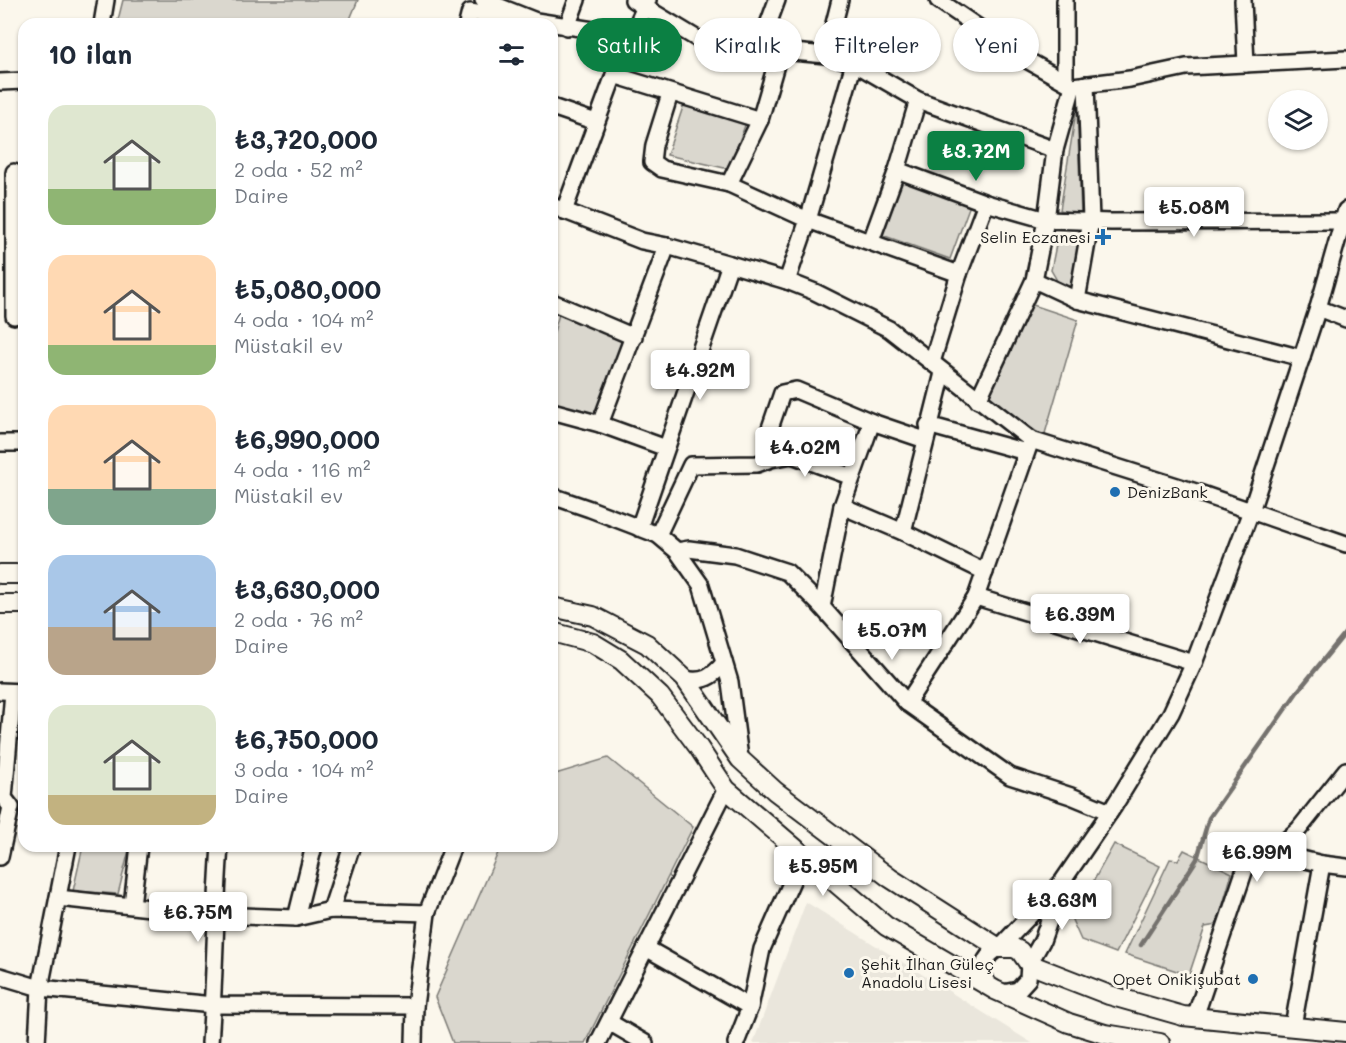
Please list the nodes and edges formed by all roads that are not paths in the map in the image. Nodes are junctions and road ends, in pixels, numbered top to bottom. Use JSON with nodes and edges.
{"nodes":[{"id":1,"x":106,"y":0,"type":"edge"},
{"id":2,"x":483,"y":0,"type":"edge"},
{"id":3,"x":577,"y":0,"type":"edge"},
{"id":4,"x":777,"y":0,"type":"edge"},
{"id":5,"x":840,"y":0,"type":"edge"},
{"id":6,"x":938,"y":0,"type":"edge"},
{"id":7,"x":1065,"y":0,"type":"edge"},
{"id":8,"x":1243,"y":0,"type":"edge"},
{"id":9,"x":642,"y":2,"type":"edge"},
{"id":10,"x":103,"y":18,"type":"edge"},
{"id":11,"x":468,"y":18,"type":"edge"},
{"id":12,"x":506,"y":18,"type":"edge"},
{"id":13,"x":528,"y":18,"type":"edge"},
{"id":14,"x":636,"y":18,"type":"edge"},
{"id":15,"x":770,"y":18,"type":"edge"},
{"id":16,"x":835,"y":18,"type":"edge"},
{"id":17,"x":558,"y":25,"type":"edge"},
{"id":18,"x":567,"y":27,"type":"junction"},
{"id":19,"x":576,"y":28,"type":"edge"},
{"id":20,"x":694,"y":37,"type":"edge"},
{"id":21,"x":1346,"y":59,"type":"edge"},
{"id":22,"x":1246,"y":64,"type":"junction"},
{"id":23,"x":615,"y":72,"type":"edge"},
{"id":24,"x":774,"y":72,"type":"edge"},
{"id":25,"x":851,"y":72,"type":"edge"},
{"id":26,"x":870,"y":72,"type":"edge"},
{"id":27,"x":614,"y":75,"type":"junction"},
{"id":28,"x":18,"y":81,"type":"edge"},
{"id":29,"x":0,"y":82,"type":"edge"},
{"id":30,"x":1075,"y":83,"type":"junction"},
{"id":31,"x":670,"y":94,"type":"junction"},
{"id":32,"x":918,"y":100,"type":"junction"},
{"id":33,"x":558,"y":109,"type":"edge"},
{"id":34,"x":760,"y":120,"type":"junction"},
{"id":35,"x":596,"y":122,"type":"junction"},
{"id":36,"x":1055,"y":150,"type":"junction"},
{"id":37,"x":897,"y":170,"type":"junction"},
{"id":38,"x":13,"y":172,"type":"edge"},
{"id":39,"x":729,"y":184,"type":"junction"},
{"id":40,"x":986,"y":203,"type":"junction"},
{"id":41,"x":558,"y":208,"type":"edge"},
{"id":42,"x":1344,"y":216,"type":"edge"},
{"id":43,"x":808,"y":220,"type":"junction"},
{"id":44,"x":1046,"y":220,"type":"junction"},
{"id":45,"x":1091,"y":220,"type":"junction"},
{"id":46,"x":871,"y":241,"type":"junction"},
{"id":47,"x":7,"y":246,"type":"edge"},
{"id":48,"x":667,"y":246,"type":"junction"},
{"id":49,"x":730,"y":264,"type":"junction"},
{"id":50,"x":958,"y":274,"type":"junction"},
{"id":51,"x":1034,"y":280,"type":"junction"},
{"id":52,"x":787,"y":281,"type":"junction"},
{"id":53,"x":1077,"y":300,"type":"junction"},
{"id":54,"x":558,"y":306,"type":"edge"},
{"id":55,"x":1318,"y":308,"type":"junction"},
{"id":56,"x":13,"y":316,"type":"edge"},
{"id":57,"x":1346,"y":319,"type":"edge"},
{"id":58,"x":634,"y":337,"type":"junction"},
{"id":59,"x":1302,"y":358,"type":"junction"},
{"id":60,"x":932,"y":362,"type":"junction"},
{"id":61,"x":943,"y":373,"type":"junction"},
{"id":62,"x":978,"y":400,"type":"junction"},
{"id":63,"x":558,"y":413,"type":"edge"},
{"id":64,"x":872,"y":422,"type":"junction"},
{"id":65,"x":600,"y":424,"type":"junction"},
{"id":66,"x":927,"y":433,"type":"junction"},
{"id":67,"x":0,"y":443,"type":"edge"},
{"id":68,"x":18,"y":443,"type":"edge"},
{"id":69,"x":1028,"y":446,"type":"junction"},
{"id":70,"x":666,"y":448,"type":"junction"},
{"id":71,"x":792,"y":455,"type":"junction"},
{"id":72,"x":852,"y":477,"type":"junction"},
{"id":73,"x":558,"y":498,"type":"edge"},
{"id":74,"x":842,"y":506,"type":"junction"},
{"id":75,"x":1251,"y":511,"type":"junction"},
{"id":76,"x":639,"y":528,"type":"junction"},
{"id":77,"x":903,"y":532,"type":"junction"},
{"id":78,"x":658,"y":535,"type":"junction"},
{"id":79,"x":1346,"y":544,"type":"edge"},
{"id":80,"x":677,"y":551,"type":"junction"},
{"id":81,"x":985,"y":572,"type":"junction"},
{"id":82,"x":0,"y":574,"type":"edge"},
{"id":83,"x":18,"y":574,"type":"edge"},
{"id":84,"x":976,"y":597,"type":"junction"},
{"id":85,"x":0,"y":604,"type":"edge"},
{"id":86,"x":18,"y":604,"type":"edge"},
{"id":87,"x":822,"y":607,"type":"junction"},
{"id":88,"x":558,"y":608,"type":"edge"},
{"id":89,"x":558,"y":634,"type":"edge"},
{"id":90,"x":724,"y":663,"type":"junction"},
{"id":91,"x":1194,"y":663,"type":"junction"},
{"id":92,"x":685,"y":680,"type":"junction"},
{"id":93,"x":12,"y":692,"type":"edge"},
{"id":94,"x":907,"y":703,"type":"junction"},
{"id":95,"x":740,"y":759,"type":"junction"},
{"id":96,"x":1346,"y":770,"type":"edge"},
{"id":97,"x":726,"y":789,"type":"junction"},
{"id":98,"x":10,"y":803,"type":"edge"},
{"id":99,"x":1110,"y":812,"type":"junction"},
{"id":100,"x":67,"y":852,"type":"edge"},
{"id":101,"x":138,"y":852,"type":"edge"},
{"id":102,"x":219,"y":852,"type":"edge"},
{"id":103,"x":312,"y":852,"type":"edge"},
{"id":104,"x":350,"y":852,"type":"edge"},
{"id":105,"x":451,"y":852,"type":"edge"},
{"id":106,"x":1273,"y":852,"type":"junction"},
{"id":107,"x":804,"y":856,"type":"junction"},
{"id":108,"x":0,"y":857,"type":"edge"},
{"id":109,"x":1322,"y":864,"type":"junction"},
{"id":110,"x":1346,"y":867,"type":"edge"},
{"id":111,"x":1062,"y":882,"type":"junction"},
{"id":112,"x":58,"y":898,"type":"junction"},
{"id":113,"x":132,"y":905,"type":"junction"},
{"id":114,"x":331,"y":910,"type":"junction"},
{"id":115,"x":428,"y":913,"type":"junction"},
{"id":116,"x":214,"y":915,"type":"junction"},
{"id":117,"x":296,"y":918,"type":"junction"},
{"id":118,"x":646,"y":948,"type":"junction"},
{"id":119,"x":999,"y":948,"type":"junction"},
{"id":120,"x":1029,"y":964,"type":"junction"},
{"id":121,"x":0,"y":976,"type":"edge"},
{"id":122,"x":40,"y":988,"type":"junction"},
{"id":123,"x":996,"y":989,"type":"junction"},
{"id":124,"x":213,"y":1005,"type":"junction"},
{"id":125,"x":415,"y":1006,"type":"junction"},
{"id":126,"x":750,"y":1007,"type":"junction"},
{"id":127,"x":1195,"y":1017,"type":"junction"},
{"id":128,"x":609,"y":1022,"type":"junction"},
{"id":129,"x":1293,"y":1026,"type":"junction"},
{"id":130,"x":1346,"y":1032,"type":"edge"},
{"id":131,"x":1141,"y":1042,"type":"edge"},
{"id":132,"x":37,"y":1043,"type":"edge"},
{"id":133,"x":210,"y":1043,"type":"edge"},
{"id":134,"x":414,"y":1043,"type":"edge"},
{"id":135,"x":598,"y":1043,"type":"edge"},
{"id":136,"x":645,"y":1043,"type":"edge"},
{"id":137,"x":736,"y":1043,"type":"edge"},
{"id":138,"x":1160,"y":1043,"type":"edge"}],
"edges":[{"from":1,"to":10,"type":"street"},
{"from":2,"to":13,"type":"street"},
{"from":3,"to":18,"type":"street"},
{"from":4,"to":15,"type":"street"},
{"from":5,"to":16,"type":"street"},
{"from":6,"to":30,"type":"street"},
{"from":7,"to":30,"type":"street"},
{"from":8,"to":22,"type":"street"},
{"from":9,"to":14,"type":"street"},
{"from":9,"to":20,"type":"street"},
{"from":11,"to":12,"type":"street"},
{"from":17,"to":18,"type":"street"},
{"from":18,"to":19,"type":"street"},
{"from":21,"to":22,"type":"street"},
{"from":22,"to":30,"type":"street"},
{"from":23,"to":27,"type":"street"},
{"from":24,"to":34,"type":"street"},
{"from":25,"to":43,"type":"street"},
{"from":26,"to":32,"type":"street"},
{"from":27,"to":31,"type":"street"},
{"from":27,"to":35,"type":"street"},
{"from":28,"to":29,"type":"street"},
{"from":30,"to":36,"type":"street"},
{"from":30,"to":45,"type":"street"},
{"from":31,"to":34,"type":"street"},
{"from":31,"to":39,"type":"street"},
{"from":32,"to":36,"type":"street"},
{"from":32,"to":37,"type":"street"},
{"from":33,"to":35,"type":"street"},
{"from":34,"to":39,"type":"street"},
{"from":35,"to":41,"type":"street"},
{"from":36,"to":44,"type":"street"},
{"from":37,"to":40,"type":"street"},
{"from":37,"to":46,"type":"street"},
{"from":38,"to":47,"type":"street"},
{"from":39,"to":43,"type":"street"},
{"from":40,"to":44,"type":"street"},
{"from":40,"to":50,"type":"street"},
{"from":41,"to":48,"type":"street"},
{"from":42,"to":45,"type":"street"},
{"from":42,"to":55,"type":"street"},
{"from":43,"to":46,"type":"street"},
{"from":43,"to":52,"type":"street"},
{"from":44,"to":45,"type":"street"},
{"from":44,"to":51,"type":"street"},
{"from":45,"to":53,"type":"street"},
{"from":46,"to":50,"type":"street"},
{"from":47,"to":56,"type":"street"},
{"from":48,"to":49,"type":"street"},
{"from":48,"to":58,"type":"street"},
{"from":49,"to":52,"type":"street"},
{"from":49,"to":70,"type":"street"},
{"from":50,"to":60,"type":"street"},
{"from":51,"to":53,"type":"street"},
{"from":51,"to":62,"type":"street"},
{"from":52,"to":60,"type":"street"},
{"from":53,"to":59,"type":"street"},
{"from":54,"to":58,"type":"street"},
{"from":55,"to":57,"type":"street"},
{"from":55,"to":59,"type":"street"},
{"from":58,"to":65,"type":"street"},
{"from":59,"to":75,"type":"street"},
{"from":60,"to":61,"type":"street"},
{"from":61,"to":62,"type":"street"},
{"from":61,"to":66,"type":"street"},
{"from":62,"to":69,"type":"street"},
{"from":63,"to":65,"type":"street"},
{"from":64,"to":66,"type":"street"},
{"from":64,"to":71,"type":"street"},
{"from":64,"to":72,"type":"street"},
{"from":65,"to":70,"type":"street"},
{"from":66,"to":69,"type":"street"},
{"from":66,"to":77,"type":"street"},
{"from":67,"to":68,"type":"street"},
{"from":69,"to":75,"type":"street"},
{"from":69,"to":81,"type":"street"},
{"from":70,"to":76,"type":"street"},
{"from":71,"to":72,"type":"street"},
{"from":71,"to":78,"type":"street"},
{"from":72,"to":74,"type":"street"},
{"from":73,"to":76,"type":"street"},
{"from":74,"to":77,"type":"street"},
{"from":74,"to":87,"type":"street"},
{"from":75,"to":79,"type":"street"},
{"from":75,"to":91,"type":"street"},
{"from":76,"to":78,"type":"street"},
{"from":77,"to":81,"type":"street"},
{"from":78,"to":80,"type":"street"},
{"from":80,"to":87,"type":"street"},
{"from":80,"to":90,"type":"street"},
{"from":81,"to":84,"type":"street"},
{"from":82,"to":83,"type":"main road"},
{"from":84,"to":91,"type":"street"},
{"from":84,"to":94,"type":"street"},
{"from":85,"to":86,"type":"main road"},
{"from":87,"to":94,"type":"street"},
{"from":88,"to":92,"type":"main road"},
{"from":89,"to":97,"type":"main road"},
{"from":90,"to":92,"type":"street"},
{"from":90,"to":95,"type":"street"},
{"from":91,"to":99,"type":"street"},
{"from":92,"to":95,"type":"main road"},
{"from":93,"to":98,"type":"street"},
{"from":94,"to":99,"type":"street"},
{"from":95,"to":119,"type":"main road"},
{"from":96,"to":106,"type":"street"},
{"from":97,"to":107,"type":"main road"},
{"from":97,"to":118,"type":"street"},
{"from":98,"to":108,"type":"street"},
{"from":99,"to":111,"type":"street"},
{"from":100,"to":112,"type":"street"},
{"from":101,"to":113,"type":"street"},
{"from":102,"to":116,"type":"street"},
{"from":103,"to":117,"type":"street"},
{"from":104,"to":114,"type":"street"},
{"from":105,"to":115,"type":"street"},
{"from":106,"to":109,"type":"street"},
{"from":106,"to":127,"type":"street"},
{"from":107,"to":123,"type":"main road"},
{"from":107,"to":126,"type":"street"},
{"from":109,"to":110,"type":"street"},
{"from":109,"to":129,"type":"street"},
{"from":111,"to":119,"type":"street"},
{"from":111,"to":120,"type":"street"},
{"from":112,"to":113,"type":"street"},
{"from":112,"to":122,"type":"street"},
{"from":113,"to":116,"type":"street"},
{"from":114,"to":115,"type":"street"},
{"from":114,"to":117,"type":"street"},
{"from":115,"to":125,"type":"street"},
{"from":116,"to":117,"type":"street"},
{"from":116,"to":124,"type":"street"},
{"from":118,"to":126,"type":"street"},
{"from":118,"to":128,"type":"street"},
{"from":119,"to":120,"type":"main road"},
{"from":119,"to":123,"type":"street"},
{"from":120,"to":123,"type":"street"},
{"from":120,"to":127,"type":"main road"},
{"from":121,"to":122,"type":"street"},
{"from":122,"to":124,"type":"street"},
{"from":122,"to":132,"type":"street"},
{"from":123,"to":131,"type":"main road"},
{"from":124,"to":125,"type":"street"},
{"from":124,"to":133,"type":"street"},
{"from":125,"to":134,"type":"street"},
{"from":126,"to":137,"type":"street"},
{"from":127,"to":129,"type":"main road"},
{"from":128,"to":135,"type":"street"},
{"from":128,"to":136,"type":"street"},
{"from":129,"to":130,"type":"main road"},
{"from":131,"to":138,"type":"main road"}]}
